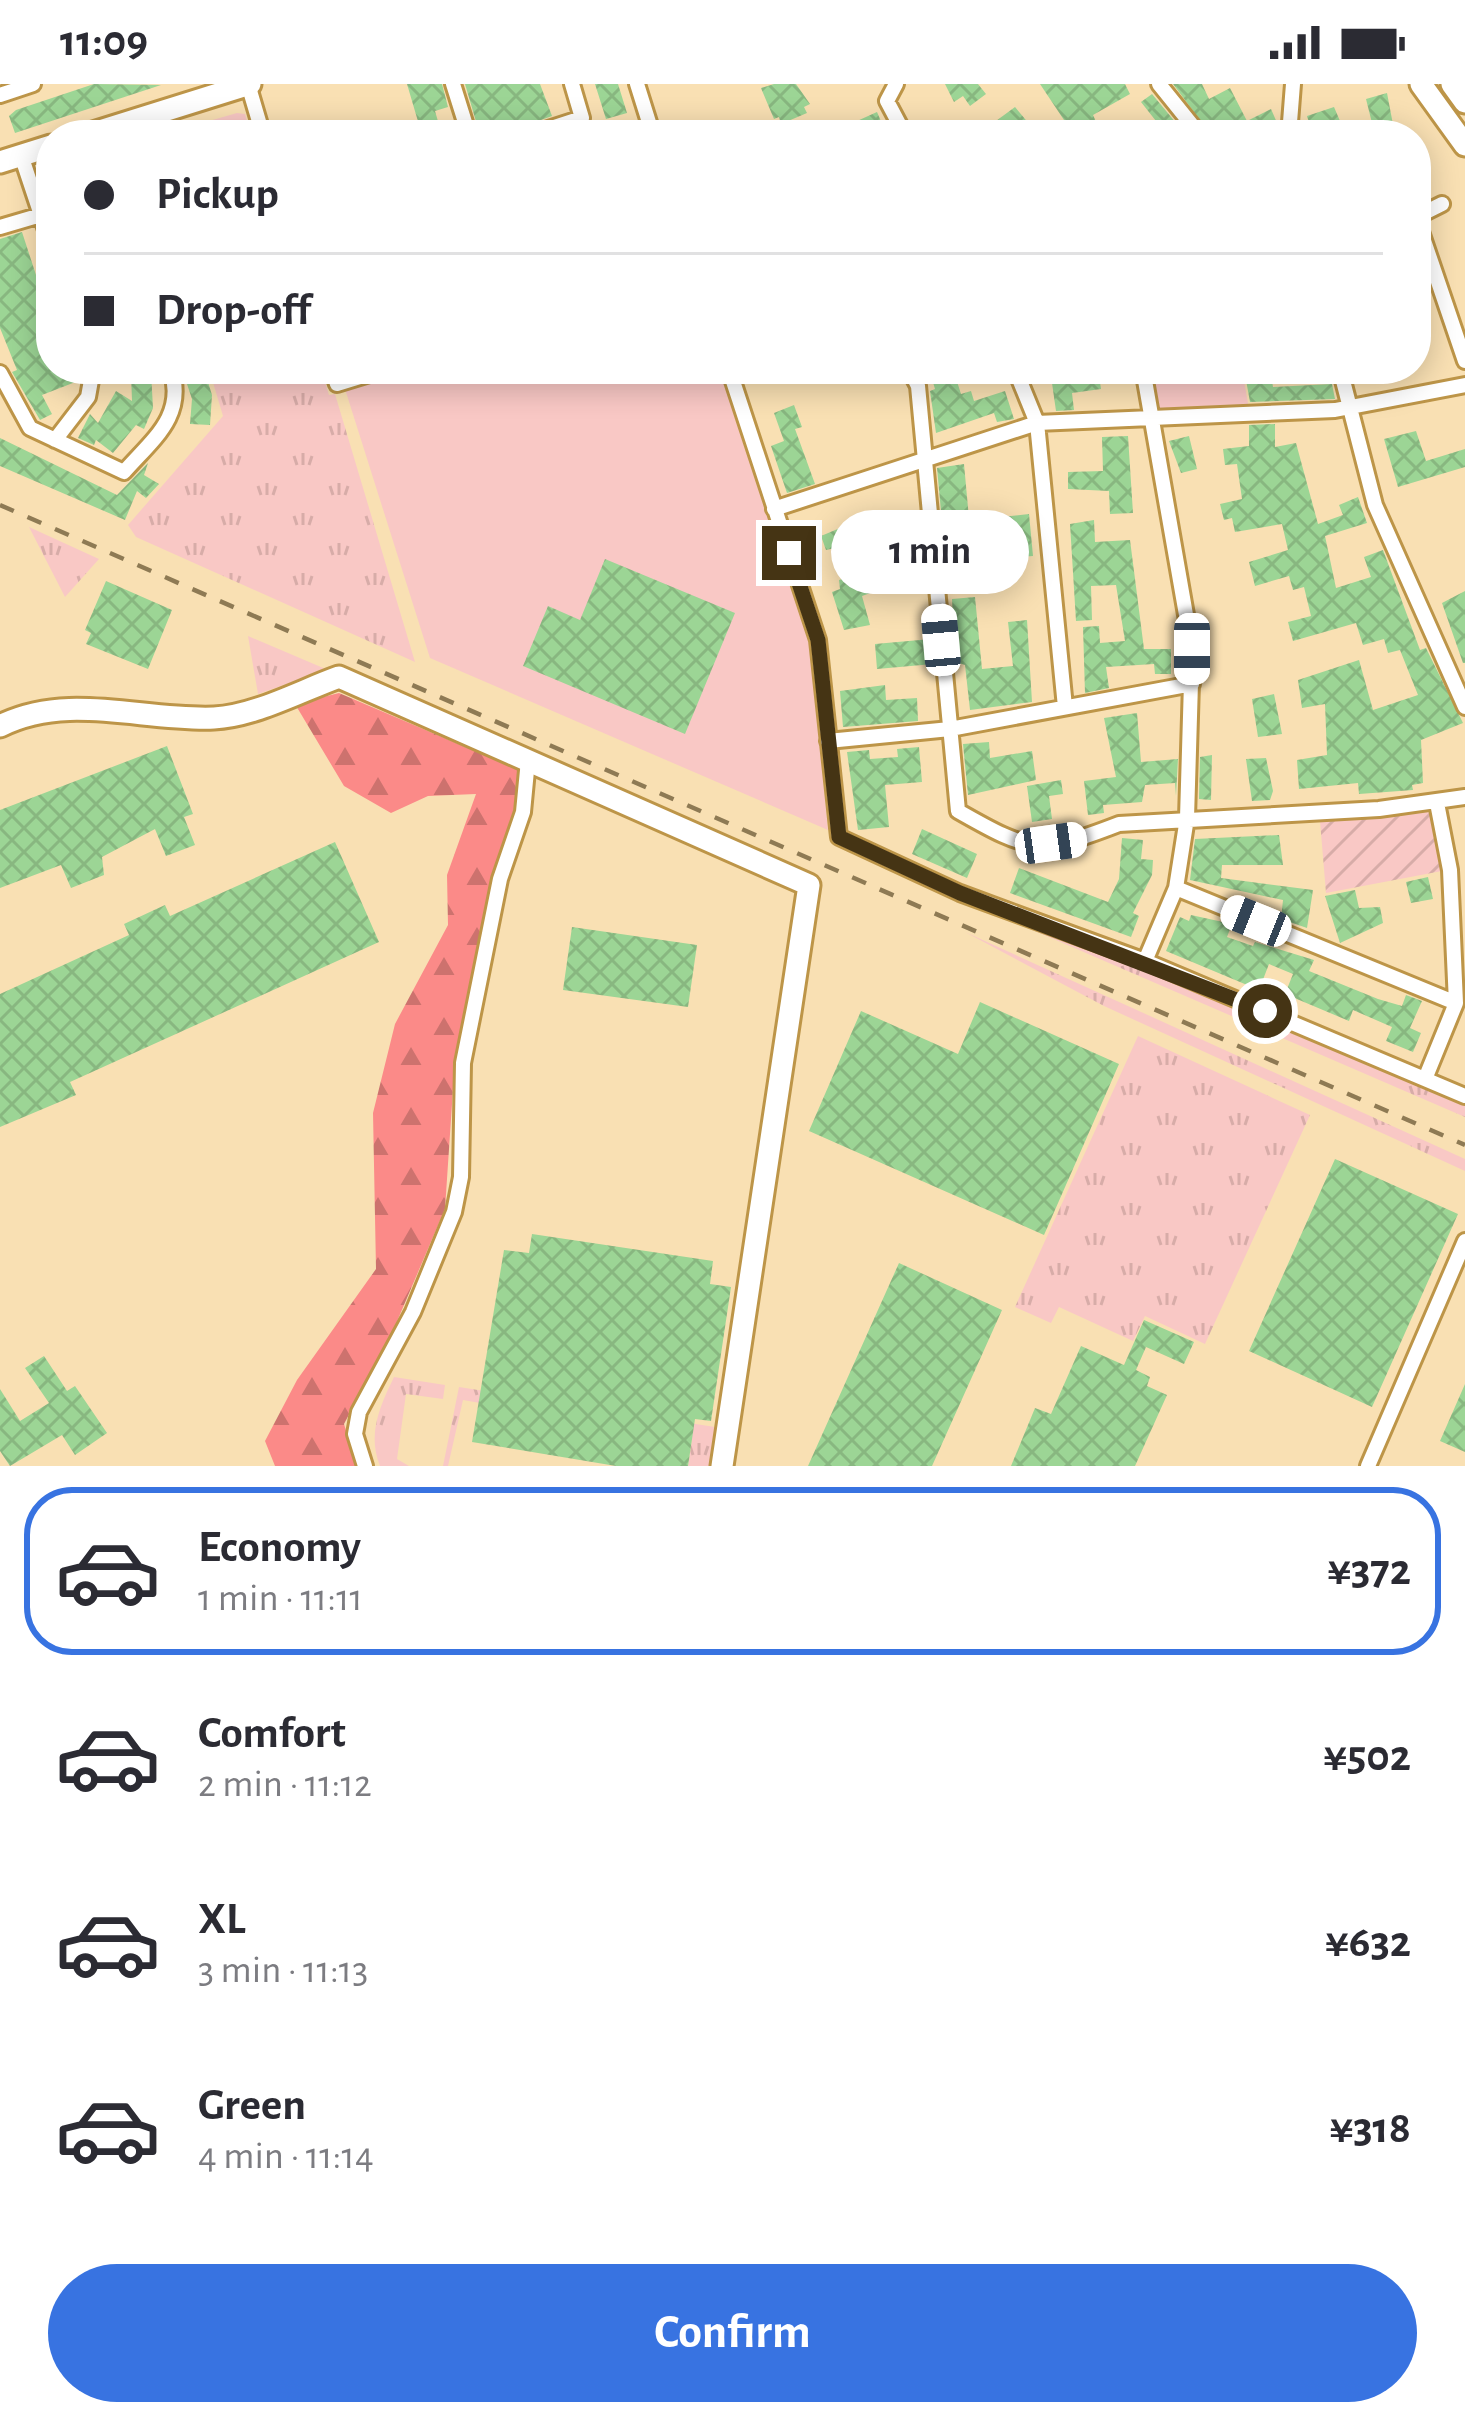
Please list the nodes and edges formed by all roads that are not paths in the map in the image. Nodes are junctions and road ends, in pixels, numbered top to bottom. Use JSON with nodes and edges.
{"nodes":[{"id":1,"x":33,"y":84,"type":"edge"},
{"id":2,"x":249,"y":84,"type":"edge"},
{"id":3,"x":453,"y":84,"type":"edge"},
{"id":4,"x":572,"y":84,"type":"edge"},
{"id":5,"x":637,"y":84,"type":"edge"},
{"id":6,"x":896,"y":84,"type":"edge"},
{"id":7,"x":1159,"y":84,"type":"edge"},
{"id":8,"x":1294,"y":84,"type":"edge"},
{"id":9,"x":1421,"y":84,"type":"edge"},
{"id":10,"x":1452,"y":84,"type":"edge"},
{"id":11,"x":0,"y":95,"type":"edge"},
{"id":12,"x":1465,"y":102,"type":"edge"},
{"id":13,"x":135,"y":120,"type":"edge"},
{"id":14,"x":259,"y":120,"type":"edge"},
{"id":15,"x":464,"y":120,"type":"edge"},
{"id":16,"x":577,"y":120,"type":"edge"},
{"id":17,"x":648,"y":120,"type":"edge"},
{"id":18,"x":897,"y":120,"type":"edge"},
{"id":19,"x":1188,"y":120,"type":"edge"},
{"id":20,"x":1287,"y":120,"type":"edge"},
{"id":21,"x":1465,"y":145,"type":"edge"},
{"id":22,"x":10,"y":159,"type":"edge"},
{"id":23,"x":36,"y":199,"type":"edge"},
{"id":24,"x":1442,"y":204,"type":"dead end"},
{"id":25,"x":1431,"y":210,"type":"edge"},
{"id":26,"x":36,"y":217,"type":"edge"},
{"id":27,"x":0,"y":227,"type":"edge"},
{"id":28,"x":1431,"y":256,"type":"edge"},
{"id":29,"x":1465,"y":361,"type":"edge"},
{"id":30,"x":0,"y":374,"type":"edge"},
{"id":31,"x":90,"y":384,"type":"edge"},
{"id":32,"x":176,"y":384,"type":"edge"},
{"id":33,"x":734,"y":384,"type":"edge"},
{"id":34,"x":917,"y":384,"type":"edge"},
{"id":35,"x":1021,"y":384,"type":"edge"},
{"id":36,"x":1145,"y":384,"type":"edge"},
{"id":37,"x":1342,"y":384,"type":"edge"},
{"id":38,"x":1465,"y":385,"type":"edge"},
{"id":39,"x":1346,"y":408,"type":"junction"},
{"id":40,"x":1150,"y":419,"type":"junction"},
{"id":41,"x":1037,"y":424,"type":"junction"},
{"id":42,"x":55,"y":440,"type":"junction"},
{"id":43,"x":924,"y":460,"type":"junction"},
{"id":44,"x":774,"y":509,"type":"junction"},
{"id":45,"x":1458,"y":672,"type":"edge"},
{"id":46,"x":1192,"y":683,"type":"junction"},
{"id":47,"x":1065,"y":707,"type":"junction"},
{"id":48,"x":1465,"y":707,"type":"edge"},
{"id":49,"x":0,"y":726,"type":"edge"},
{"id":50,"x":950,"y":729,"type":"junction"},
{"id":51,"x":828,"y":741,"type":"junction"},
{"id":52,"x":528,"y":760,"type":"junction"},
{"id":53,"x":1465,"y":797,"type":"edge"},
{"id":54,"x":1437,"y":802,"type":"junction"},
{"id":55,"x":1186,"y":818,"type":"junction"},
{"id":56,"x":1176,"y":888,"type":"junction"},
{"id":57,"x":1145,"y":961,"type":"junction"},
{"id":58,"x":1456,"y":1004,"type":"junction"},
{"id":59,"x":1425,"y":1079,"type":"junction"},
{"id":60,"x":1465,"y":1096,"type":"edge"},
{"id":61,"x":1465,"y":1241,"type":"edge"},
{"id":62,"x":365,"y":1466,"type":"edge"},
{"id":63,"x":723,"y":1466,"type":"edge"},
{"id":64,"x":1368,"y":1466,"type":"edge"}],
"edges":[{"from":1,"to":11,"type":"street"},
{"from":2,"to":13,"type":"street"},
{"from":2,"to":14,"type":"street"},
{"from":3,"to":15,"type":"street"},
{"from":4,"to":16,"type":"street"},
{"from":5,"to":17,"type":"street"},
{"from":6,"to":18,"type":"street"},
{"from":7,"to":19,"type":"street"},
{"from":8,"to":20,"type":"street"},
{"from":9,"to":21,"type":"street"},
{"from":10,"to":12,"type":"street"},
{"from":22,"to":23,"type":"street"},
{"from":24,"to":25,"type":"street"},
{"from":26,"to":27,"type":"street"},
{"from":28,"to":29,"type":"street"},
{"from":30,"to":42,"type":"street"},
{"from":31,"to":42,"type":"street"},
{"from":32,"to":42,"type":"street"},
{"from":33,"to":44,"type":"street"},
{"from":34,"to":43,"type":"street"},
{"from":35,"to":41,"type":"street"},
{"from":36,"to":40,"type":"street"},
{"from":37,"to":39,"type":"street"},
{"from":38,"to":39,"type":"street"},
{"from":39,"to":40,"type":"street"},
{"from":39,"to":45,"type":"street"},
{"from":40,"to":41,"type":"street"},
{"from":40,"to":46,"type":"street"},
{"from":41,"to":43,"type":"street"},
{"from":41,"to":47,"type":"street"},
{"from":43,"to":44,"type":"street"},
{"from":43,"to":50,"type":"street"},
{"from":44,"to":51,"type":"street"},
{"from":45,"to":48,"type":"street"},
{"from":46,"to":47,"type":"street"},
{"from":46,"to":55,"type":"street"},
{"from":47,"to":50,"type":"street"},
{"from":49,"to":52,"type":"street"},
{"from":50,"to":51,"type":"street"},
{"from":50,"to":55,"type":"street"},
{"from":51,"to":57,"type":"street"},
{"from":52,"to":62,"type":"street"},
{"from":52,"to":63,"type":"street"},
{"from":53,"to":54,"type":"street"},
{"from":54,"to":55,"type":"street"},
{"from":54,"to":58,"type":"street"},
{"from":55,"to":56,"type":"street"},
{"from":56,"to":57,"type":"street"},
{"from":56,"to":58,"type":"street"},
{"from":57,"to":59,"type":"street"},
{"from":58,"to":59,"type":"street"},
{"from":59,"to":60,"type":"street"},
{"from":61,"to":64,"type":"street"}]}
